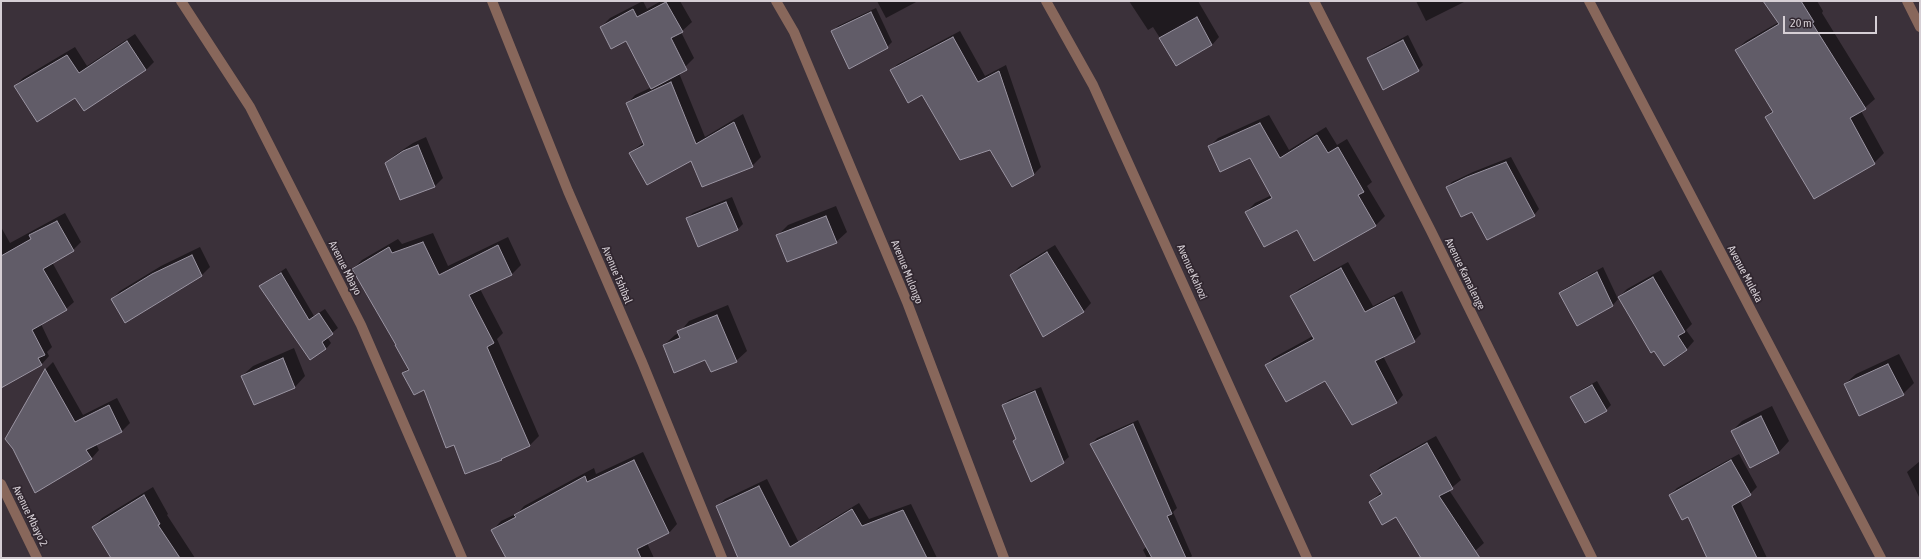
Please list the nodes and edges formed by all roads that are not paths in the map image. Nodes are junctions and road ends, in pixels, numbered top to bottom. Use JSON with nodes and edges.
{"nodes":[{"id":1,"x":181,"y":1,"type":"edge"},
{"id":2,"x":492,"y":1,"type":"edge"},
{"id":3,"x":776,"y":1,"type":"edge"},
{"id":4,"x":1046,"y":1,"type":"edge"},
{"id":5,"x":1314,"y":1,"type":"edge"},
{"id":6,"x":1589,"y":1,"type":"edge"},
{"id":7,"x":1907,"y":1,"type":"edge"},
{"id":8,"x":1920,"y":27,"type":"edge"},
{"id":9,"x":1,"y":484,"type":"edge"},
{"id":10,"x":37,"y":558,"type":"edge"},
{"id":11,"x":462,"y":558,"type":"edge"},
{"id":12,"x":722,"y":558,"type":"edge"},
{"id":13,"x":1004,"y":558,"type":"edge"},
{"id":14,"x":1307,"y":558,"type":"edge"},
{"id":15,"x":1592,"y":558,"type":"edge"},
{"id":16,"x":1881,"y":558,"type":"edge"}],
"edges":[{"from":1,"to":11,"type":"street","name":"Avenue Mbayo"},
{"from":2,"to":12,"type":"street","name":"Avenue Tshibal"},
{"from":3,"to":13,"type":"street","name":"Avenue Mulongo"},
{"from":4,"to":14,"type":"street","name":"Avenue Kahozi"},
{"from":5,"to":15,"type":"street","name":"Avenue Kamalenge"},
{"from":6,"to":16,"type":"street","name":"Avenue Muleka"},
{"from":7,"to":8,"type":"street"},
{"from":9,"to":10,"type":"street","name":"Avenue Mbayo 2"}]}
